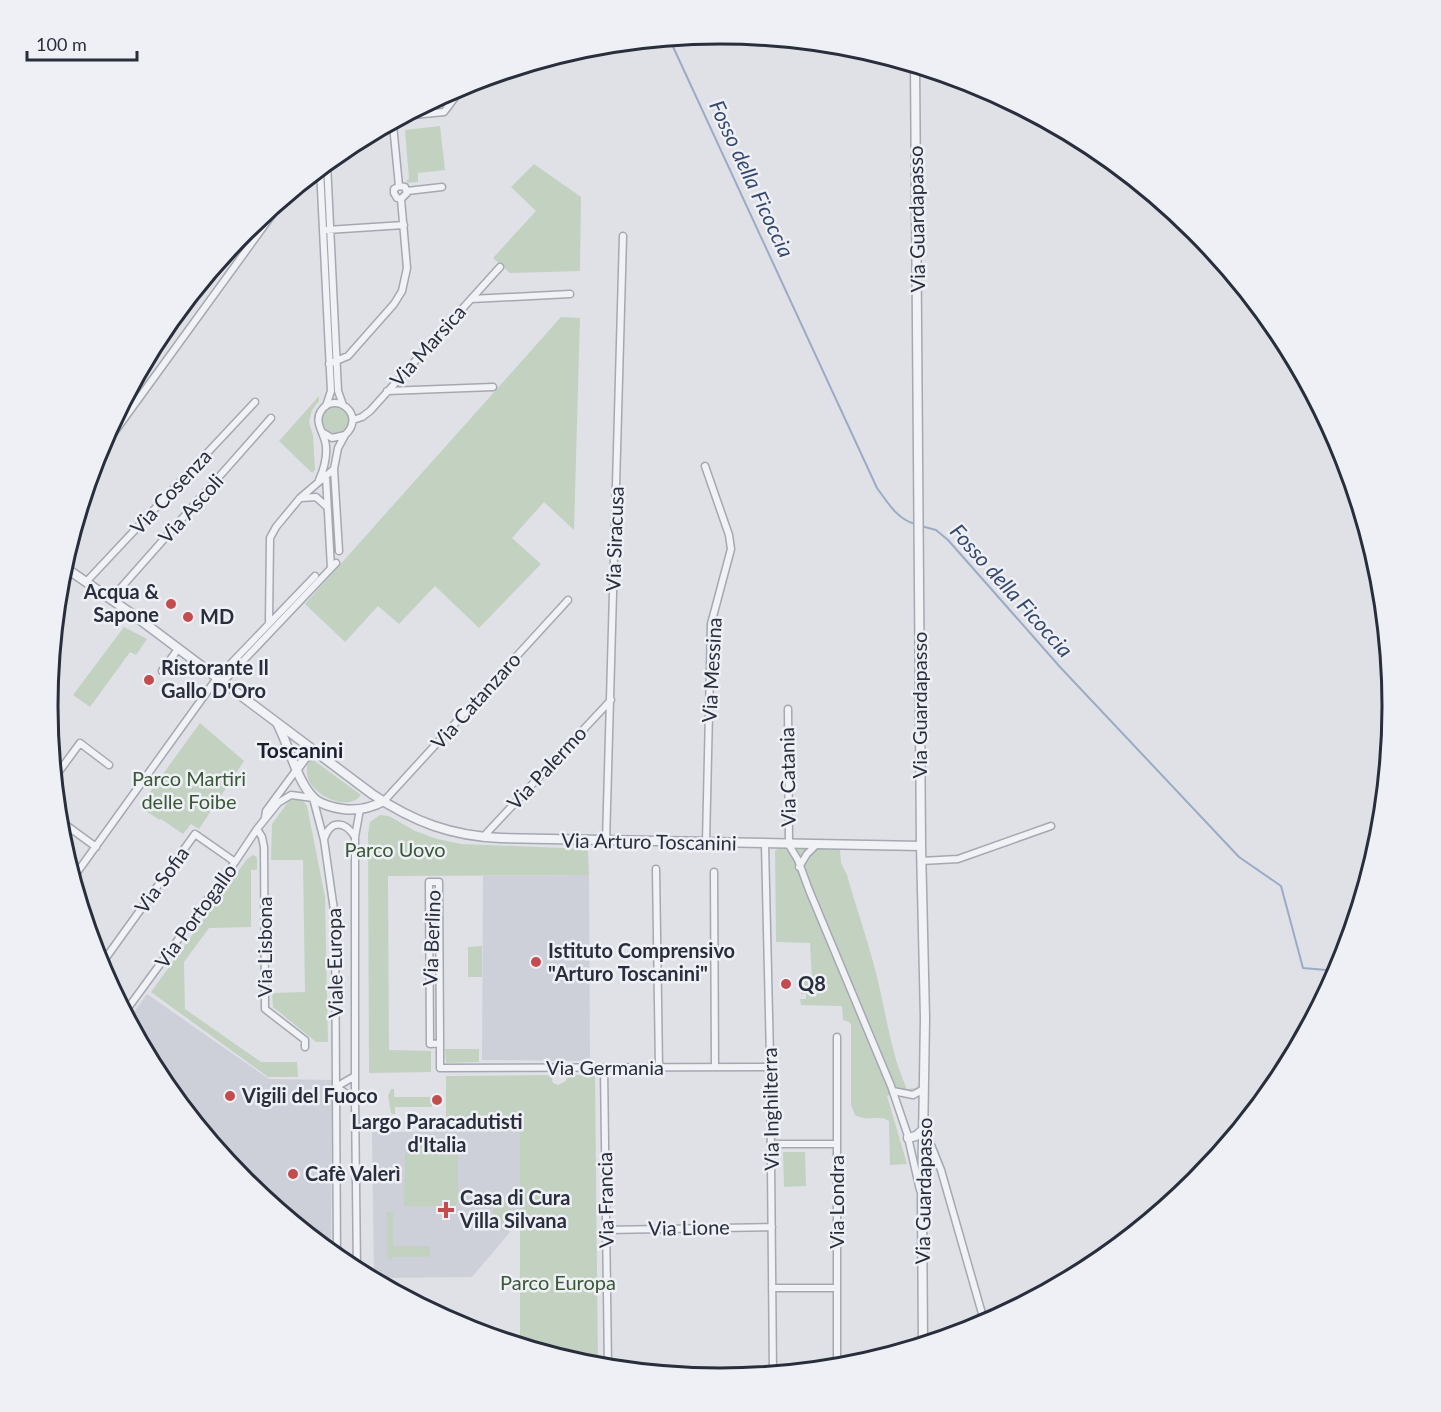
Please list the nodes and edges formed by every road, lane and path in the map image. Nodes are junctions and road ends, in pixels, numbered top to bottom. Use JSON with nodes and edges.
{"nodes":[{"id":1,"x":915,"y":73,"type":"edge"},
{"id":2,"x":453,"y":100,"type":"edge"},
{"id":3,"x":423,"y":114,"type":"edge"},
{"id":4,"x":392,"y":131,"type":"edge"},
{"id":5,"x":327,"y":173,"type":"edge"},
{"id":6,"x":320,"y":179,"type":"edge"},
{"id":7,"x":399,"y":186,"type":"junction"},
{"id":8,"x":442,"y":187,"type":"dead end"},
{"id":9,"x":407,"y":191,"type":"junction"},
{"id":10,"x":401,"y":199,"type":"junction"},
{"id":11,"x":404,"y":225,"type":"junction"},
{"id":12,"x":260,"y":230,"type":"edge"},
{"id":13,"x":327,"y":230,"type":"junction"},
{"id":14,"x":623,"y":236,"type":"dead end"},
{"id":15,"x":500,"y":267,"type":"dead end"},
{"id":16,"x":570,"y":294,"type":"dead end"},
{"id":17,"x":471,"y":299,"type":"junction"},
{"id":18,"x":332,"y":363,"type":"junction"},
{"id":19,"x":493,"y":387,"type":"dead end"},
{"id":20,"x":387,"y":392,"type":"junction"},
{"id":21,"x":255,"y":402,"type":"dead end"},
{"id":22,"x":343,"y":405,"type":"junction"},
{"id":23,"x":326,"y":406,"type":"junction"},
{"id":24,"x":271,"y":418,"type":"dead end"},
{"id":25,"x":353,"y":420,"type":"junction"},
{"id":26,"x":122,"y":421,"type":"edge"},
{"id":27,"x":322,"y":432,"type":"junction"},
{"id":28,"x":345,"y":435,"type":"junction"},
{"id":29,"x":705,"y":466,"type":"dead end"},
{"id":30,"x":334,"y":469,"type":"junction"},
{"id":31,"x":326,"y":476,"type":"junction"},
{"id":32,"x":319,"y":480,"type":"junction"},
{"id":33,"x":300,"y":498,"type":"junction"},
{"id":34,"x":327,"y":508,"type":"junction"},
{"id":35,"x":329,"y":536,"type":"junction"},
{"id":36,"x":339,"y":536,"type":"junction"},
{"id":37,"x":339,"y":551,"type":"dead end"},
{"id":38,"x":72,"y":572,"type":"edge"},
{"id":39,"x":315,"y":576,"type":"dead end"},
{"id":40,"x":87,"y":581,"type":"junction"},
{"id":41,"x":111,"y":599,"type":"junction"},
{"id":42,"x":568,"y":600,"type":"dead end"},
{"id":43,"x":269,"y":623,"type":"junction"},
{"id":44,"x":178,"y":649,"type":"junction"},
{"id":45,"x":162,"y":671,"type":"dead end"},
{"id":46,"x":220,"y":680,"type":"junction"},
{"id":47,"x":611,"y":699,"type":"junction"},
{"id":48,"x":788,"y":709,"type":"dead end"},
{"id":49,"x":278,"y":724,"type":"junction"},
{"id":50,"x":316,"y":752,"type":"junction"},
{"id":51,"x":109,"y":765,"type":"dead end"},
{"id":52,"x":61,"y":768,"type":"edge"},
{"id":53,"x":297,"y":769,"type":"junction"},
{"id":54,"x":368,"y":791,"type":"junction"},
{"id":55,"x":313,"y":798,"type":"junction"},
{"id":56,"x":384,"y":801,"type":"junction"},
{"id":57,"x":360,"y":809,"type":"junction"},
{"id":58,"x":265,"y":818,"type":"junction"},
{"id":59,"x":1051,"y":826,"type":"dead end"},
{"id":60,"x":70,"y":828,"type":"edge"},
{"id":61,"x":257,"y":829,"type":"junction"},
{"id":62,"x":355,"y":837,"type":"junction"},
{"id":63,"x":483,"y":838,"type":"junction"},
{"id":64,"x":324,"y":840,"type":"junction"},
{"id":65,"x":606,"y":842,"type":"junction"},
{"id":66,"x":706,"y":843,"type":"junction"},
{"id":67,"x":765,"y":844,"type":"junction"},
{"id":68,"x":789,"y":845,"type":"junction"},
{"id":69,"x":816,"y":845,"type":"junction"},
{"id":70,"x":921,"y":846,"type":"junction"},
{"id":71,"x":96,"y":847,"type":"junction"},
{"id":72,"x":921,"y":861,"type":"junction"},
{"id":73,"x":236,"y":862,"type":"junction"},
{"id":74,"x":799,"y":867,"type":"junction"},
{"id":75,"x":656,"y":869,"type":"dead end"},
{"id":76,"x":79,"y":870,"type":"edge"},
{"id":77,"x":714,"y":872,"type":"dead end"},
{"id":78,"x":107,"y":957,"type":"edge"},
{"id":79,"x":129,"y":1004,"type":"edge"},
{"id":80,"x":837,"y":1037,"type":"dead end"},
{"id":81,"x":440,"y":1043,"type":"junction"},
{"id":82,"x":305,"y":1047,"type":"dead end"},
{"id":83,"x":715,"y":1067,"type":"junction"},
{"id":84,"x":770,"y":1067,"type":"junction"},
{"id":85,"x":440,"y":1068,"type":"joint"},
{"id":86,"x":604,"y":1068,"type":"junction"},
{"id":87,"x":659,"y":1068,"type":"junction"},
{"id":88,"x":355,"y":1076,"type":"junction"},
{"id":89,"x":336,"y":1087,"type":"junction"},
{"id":90,"x":925,"y":1089,"type":"junction"},
{"id":91,"x":893,"y":1091,"type":"junction"},
{"id":92,"x":355,"y":1099,"type":"junction"},
{"id":93,"x":925,"y":1129,"type":"junction"},
{"id":94,"x":908,"y":1138,"type":"junction"},
{"id":95,"x":771,"y":1144,"type":"junction"},
{"id":96,"x":837,"y":1144,"type":"junction"},
{"id":97,"x":922,"y":1201,"type":"junction"},
{"id":98,"x":771,"y":1227,"type":"junction"},
{"id":99,"x":606,"y":1230,"type":"junction"},
{"id":100,"x":338,"y":1247,"type":"edge"},
{"id":101,"x":357,"y":1260,"type":"edge"},
{"id":102,"x":837,"y":1287,"type":"junction"},
{"id":103,"x":772,"y":1288,"type":"junction"},
{"id":104,"x":982,"y":1314,"type":"edge"},
{"id":105,"x":923,"y":1336,"type":"edge"},
{"id":106,"x":837,"y":1358,"type":"edge"},
{"id":107,"x":608,"y":1359,"type":"edge"},
{"id":108,"x":773,"y":1366,"type":"edge"}],
"edges":[{"from":1,"to":70,"type":"street","name":"Via Guardapasso"},
{"from":2,"to":3,"type":"street"},
{"from":4,"to":7,"type":"street"},
{"from":5,"to":13,"type":"street"},
{"from":6,"to":13,"type":"street"},
{"from":7,"to":9,"type":"street"},
{"from":7,"to":10,"type":"street"},
{"from":8,"to":9,"type":"street"},
{"from":9,"to":10,"type":"street"},
{"from":10,"to":11,"type":"street"},
{"from":11,"to":13,"type":"street"},
{"from":11,"to":18,"type":"street"},
{"from":12,"to":26,"type":"street"},
{"from":13,"to":18,"type":"street"},
{"from":14,"to":47,"type":"street","name":"Via Siracusa"},
{"from":15,"to":17,"type":"street","name":"Via Marsica"},
{"from":16,"to":17,"type":"street"},
{"from":17,"to":20,"type":"street","name":"Via Marsica"},
{"from":18,"to":22,"type":"street"},
{"from":18,"to":23,"type":"street"},
{"from":19,"to":20,"type":"street"},
{"from":20,"to":25,"type":"street","name":"Via Marsica"},
{"from":21,"to":40,"type":"street","name":"Via Cosenza"},
{"from":22,"to":23,"type":"street"},
{"from":22,"to":25,"type":"street"},
{"from":23,"to":27,"type":"street"},
{"from":24,"to":41,"type":"street","name":"Via Ascoli"},
{"from":25,"to":28,"type":"street"},
{"from":27,"to":28,"type":"street"},
{"from":27,"to":32,"type":"street"},
{"from":28,"to":30,"type":"street"},
{"from":29,"to":66,"type":"street","name":"Via Messina"},
{"from":30,"to":31,"type":"street"},
{"from":30,"to":36,"type":"street"},
{"from":31,"to":32,"type":"street"},
{"from":31,"to":34,"type":"street"},
{"from":32,"to":33,"type":"street"},
{"from":33,"to":34,"type":"street"},
{"from":33,"to":43,"type":"street"},
{"from":34,"to":35,"type":"street"},
{"from":35,"to":36,"type":"street"},
{"from":35,"to":46,"type":"street"},
{"from":36,"to":37,"type":"street"},
{"from":38,"to":40,"type":"street","name":"Via Arturo Toscanini"},
{"from":39,"to":43,"type":"street"},
{"from":40,"to":41,"type":"street","name":"Via Arturo Toscanini"},
{"from":41,"to":44,"type":"street","name":"Via Arturo Toscanini"},
{"from":42,"to":56,"type":"street","name":"Via Catanzaro"},
{"from":43,"to":46,"type":"street"},
{"from":44,"to":45,"type":"street"},
{"from":44,"to":46,"type":"street","name":"Via Arturo Toscanini"},
{"from":46,"to":49,"type":"street","name":"Via Arturo Toscanini"},
{"from":46,"to":71,"type":"street"},
{"from":47,"to":63,"type":"street","name":"Via Palermo"},
{"from":47,"to":65,"type":"street","name":"Via Siracusa"},
{"from":48,"to":68,"type":"street","name":"Via Catania"},
{"from":49,"to":50,"type":"street","name":"Via Arturo Toscanini"},
{"from":49,"to":53,"type":"street","name":"Via Arturo Toscanini"},
{"from":50,"to":53,"type":"street"},
{"from":50,"to":54,"type":"street","name":"Via Arturo Toscanini"},
{"from":51,"to":52,"type":"street"},
{"from":53,"to":55,"type":"street","name":"Via Arturo Toscanini"},
{"from":53,"to":58,"type":"street","name":"Via Portogallo"},
{"from":54,"to":56,"type":"street","name":"Via Arturo Toscanini"},
{"from":54,"to":57,"type":"street"},
{"from":55,"to":57,"type":"street"},
{"from":55,"to":58,"type":"street","name":"Via Portogallo"},
{"from":55,"to":64,"type":"street","name":"Viale Europa"},
{"from":56,"to":57,"type":"street"},
{"from":56,"to":63,"type":"street","name":"Via Arturo Toscanini"},
{"from":57,"to":62,"type":"street","name":"Viale Europa"},
{"from":58,"to":61,"type":"street","name":"Via Portogallo"},
{"from":59,"to":72,"type":"street"},
{"from":60,"to":71,"type":"street"},
{"from":61,"to":73,"type":"street","name":"Via Portogallo"},
{"from":61,"to":82,"type":"street","name":"Via Lisbona"},
{"from":62,"to":64,"type":"street"},
{"from":62,"to":88,"type":"street","name":"Viale Europa"},
{"from":63,"to":65,"type":"street","name":"Via Arturo Toscanini"},
{"from":64,"to":89,"type":"street","name":"Viale Europa"},
{"from":65,"to":66,"type":"street","name":"Via Arturo Toscanini"},
{"from":66,"to":67,"type":"street","name":"Via Arturo Toscanini"},
{"from":67,"to":68,"type":"street","name":"Via Arturo Toscanini"},
{"from":67,"to":84,"type":"street","name":"Via Inghilterra"},
{"from":68,"to":69,"type":"street","name":"Via Arturo Toscanini"},
{"from":68,"to":74,"type":"street"},
{"from":69,"to":70,"type":"street","name":"Via Arturo Toscanini"},
{"from":69,"to":74,"type":"street"},
{"from":70,"to":72,"type":"street","name":"Via Guardapasso"},
{"from":71,"to":76,"type":"street"},
{"from":72,"to":90,"type":"street","name":"Via Guardapasso"},
{"from":73,"to":78,"type":"street","name":"Via Sofia"},
{"from":73,"to":79,"type":"street","name":"Via Portogallo"},
{"from":74,"to":91,"type":"street"},
{"from":75,"to":87,"type":"street"},
{"from":77,"to":83,"type":"street"},
{"from":80,"to":96,"type":"street","name":"Via Londra"},
{"from":81,"to":81,"type":"street","name":"Via Berlino"},
{"from":81,"to":85,"type":"street","name":"Via Berlino"},
{"from":83,"to":84,"type":"street","name":"Via Germania"},
{"from":83,"to":87,"type":"street","name":"Via Germania"},
{"from":84,"to":95,"type":"street","name":"Via Inghilterra"},
{"from":85,"to":86,"type":"street","name":"Via Germania"},
{"from":86,"to":87,"type":"street","name":"Via Germania"},
{"from":86,"to":99,"type":"street","name":"Via Francia"},
{"from":88,"to":89,"type":"street"},
{"from":88,"to":92,"type":"street","name":"Viale Europa"},
{"from":89,"to":92,"type":"street"},
{"from":89,"to":100,"type":"street","name":"Viale Europa"},
{"from":90,"to":91,"type":"street"},
{"from":90,"to":93,"type":"street","name":"Via Guardapasso"},
{"from":91,"to":94,"type":"street"},
{"from":92,"to":101,"type":"street","name":"Viale Europa"},
{"from":93,"to":94,"type":"street"},
{"from":93,"to":97,"type":"street","name":"Via Guardapasso"},
{"from":93,"to":104,"type":"street"},
{"from":94,"to":97,"type":"street"},
{"from":95,"to":96,"type":"street"},
{"from":95,"to":98,"type":"street","name":"Via Inghilterra"},
{"from":96,"to":102,"type":"street","name":"Via Londra"},
{"from":97,"to":105,"type":"street","name":"Via Guardapasso"},
{"from":98,"to":99,"type":"street","name":"Via Lione"},
{"from":98,"to":103,"type":"street","name":"Via Inghilterra"},
{"from":99,"to":107,"type":"street","name":"Via Francia"},
{"from":102,"to":103,"type":"street"},
{"from":102,"to":106,"type":"street","name":"Via Londra"},
{"from":103,"to":108,"type":"street","name":"Via Inghilterra"}]}
